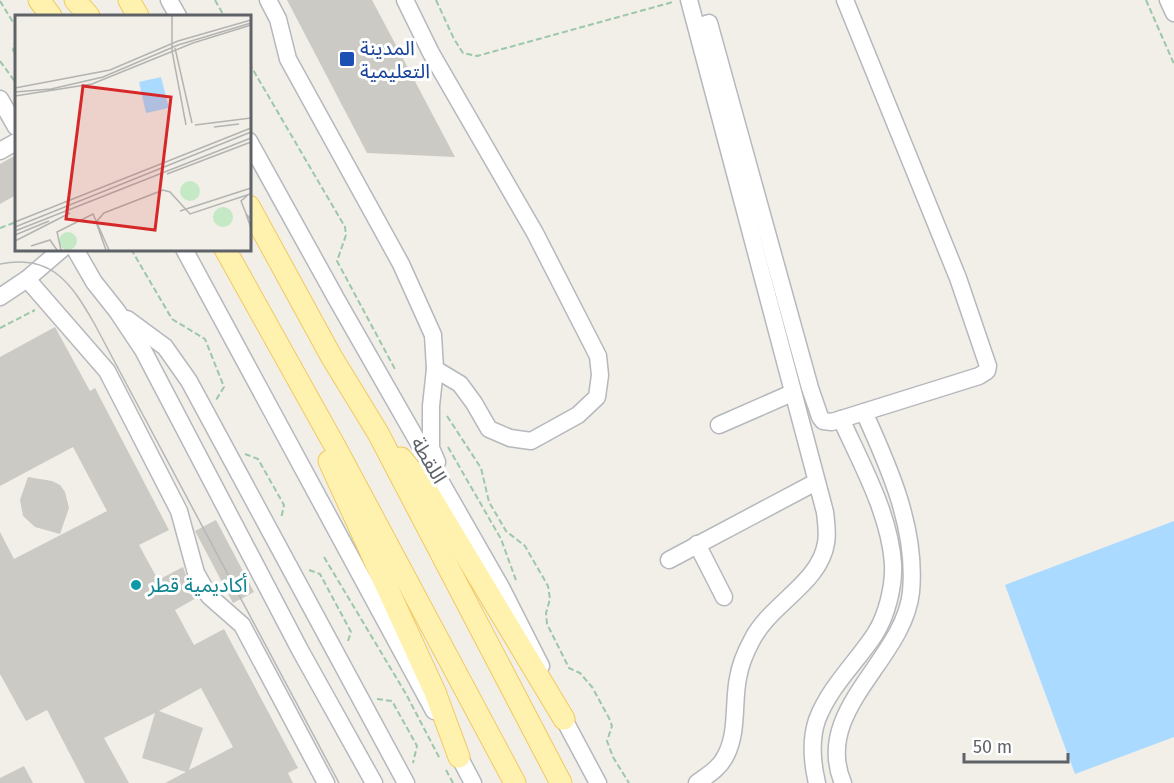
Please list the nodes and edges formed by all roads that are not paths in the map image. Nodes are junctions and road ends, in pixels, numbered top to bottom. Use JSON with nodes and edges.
{"nodes":[{"id":1,"x":41,"y":0,"type":"edge"},
{"id":2,"x":75,"y":0,"type":"edge"},
{"id":3,"x":81,"y":0,"type":"edge"},
{"id":4,"x":169,"y":0,"type":"edge"},
{"id":5,"x":268,"y":0,"type":"edge"},
{"id":6,"x":405,"y":0,"type":"edge"},
{"id":7,"x":689,"y":0,"type":"edge"},
{"id":8,"x":845,"y":0,"type":"edge"},
{"id":9,"x":1168,"y":0,"type":"edge"},
{"id":10,"x":1174,"y":13,"type":"edge"},
{"id":11,"x":50,"y":15,"type":"edge"},
{"id":12,"x":89,"y":15,"type":"edge"},
{"id":13,"x":89,"y":15,"type":"edge"},
{"id":14,"x":177,"y":15,"type":"edge"},
{"id":15,"x":697,"y":27,"type":"junction"},
{"id":16,"x":0,"y":99,"type":"edge"},
{"id":17,"x":15,"y":125,"type":"edge"},
{"id":18,"x":15,"y":142,"type":"edge"},
{"id":19,"x":250,"y":143,"type":"edge"},
{"id":20,"x":0,"y":151,"type":"edge"},
{"id":21,"x":250,"y":208,"type":"edge"},
{"id":22,"x":61,"y":250,"type":"edge"},
{"id":23,"x":76,"y":250,"type":"edge"},
{"id":24,"x":185,"y":250,"type":"edge"},
{"id":25,"x":226,"y":250,"type":"edge"},
{"id":26,"x":27,"y":279,"type":"junction"},
{"id":27,"x":0,"y":297,"type":"edge"},
{"id":28,"x":117,"y":311,"type":"junction"},
{"id":29,"x":275,"y":340,"type":"junction"},
{"id":30,"x":435,"y":369,"type":"junction"},
{"id":31,"x":189,"y":381,"type":"junction"},
{"id":32,"x":792,"y":393,"type":"junction"},
{"id":33,"x":166,"y":394,"type":"junction"},
{"id":34,"x":864,"y":412,"type":"junction"},
{"id":35,"x":841,"y":419,"type":"junction"},
{"id":36,"x":719,"y":424,"type":"dead end"},
{"id":37,"x":378,"y":433,"type":"junction"},
{"id":38,"x":816,"y":482,"type":"junction"},
{"id":39,"x":263,"y":517,"type":"junction"},
{"id":40,"x":238,"y":531,"type":"junction"},
{"id":41,"x":697,"y":544,"type":"junction"},
{"id":42,"x":669,"y":560,"type":"dead end"},
{"id":43,"x":502,"y":589,"type":"junction"},
{"id":44,"x":724,"y":597,"type":"dead end"},
{"id":45,"x":326,"y":636,"type":"junction"},
{"id":46,"x":300,"y":650,"type":"junction"},
{"id":47,"x":564,"y":719,"type":"junction"},
{"id":48,"x":459,"y":757,"type":"junction"},
{"id":49,"x":326,"y":783,"type":"edge"},
{"id":50,"x":374,"y":783,"type":"edge"},
{"id":51,"x":406,"y":783,"type":"edge"},
{"id":52,"x":473,"y":783,"type":"edge"},
{"id":53,"x":515,"y":783,"type":"edge"},
{"id":54,"x":561,"y":783,"type":"edge"},
{"id":55,"x":598,"y":783,"type":"edge"},
{"id":56,"x":697,"y":783,"type":"edge"},
{"id":57,"x":817,"y":783,"type":"edge"},
{"id":58,"x":843,"y":783,"type":"edge"}],
"edges":[{"from":1,"to":11,"type":"main road"},
{"from":2,"to":12,"type":"main road"},
{"from":3,"to":13,"type":"main road"},
{"from":4,"to":14,"type":"street"},
{"from":5,"to":30,"type":"street"},
{"from":6,"to":30,"type":"street"},
{"from":7,"to":15,"type":"street"},
{"from":8,"to":34,"type":"street"},
{"from":9,"to":10,"type":"street"},
{"from":15,"to":32,"type":"street"},
{"from":15,"to":35,"type":"street"},
{"from":16,"to":17,"type":"street"},
{"from":18,"to":20,"type":"street"},
{"from":19,"to":43,"type":"street","name":"اللقطة"},
{"from":21,"to":37,"type":"main road","name":"اللقطة"},
{"from":22,"to":26,"type":"street"},
{"from":23,"to":28,"type":"street"},
{"from":24,"to":48,"type":"street"},
{"from":25,"to":29,"type":"main road"},
{"from":26,"to":27,"type":"street"},
{"from":26,"to":49,"type":"street"},
{"from":28,"to":31,"type":"street"},
{"from":28,"to":33,"type":"street"},
{"from":29,"to":48,"type":"main road"},
{"from":29,"to":53,"type":"main road"},
{"from":30,"to":43,"type":"street"},
{"from":31,"to":33,"type":"street"},
{"from":31,"to":39,"type":"street"},
{"from":32,"to":36,"type":"street"},
{"from":32,"to":38,"type":"street"},
{"from":33,"to":40,"type":"street"},
{"from":34,"to":35,"type":"street"},
{"from":34,"to":58,"type":"street"},
{"from":35,"to":57,"type":"street"},
{"from":37,"to":47,"type":"main road"},
{"from":37,"to":54,"type":"main road","name":"اللقطة"},
{"from":38,"to":41,"type":"street"},
{"from":38,"to":56,"type":"street"},
{"from":39,"to":40,"type":"street"},
{"from":39,"to":45,"type":"street"},
{"from":40,"to":46,"type":"street"},
{"from":41,"to":42,"type":"street"},
{"from":41,"to":44,"type":"street"},
{"from":43,"to":47,"type":"street","name":"اللقطة"},
{"from":45,"to":46,"type":"street"},
{"from":45,"to":51,"type":"street"},
{"from":46,"to":50,"type":"street"},
{"from":47,"to":55,"type":"street","name":"اللقطة"},
{"from":48,"to":52,"type":"street"}]}
